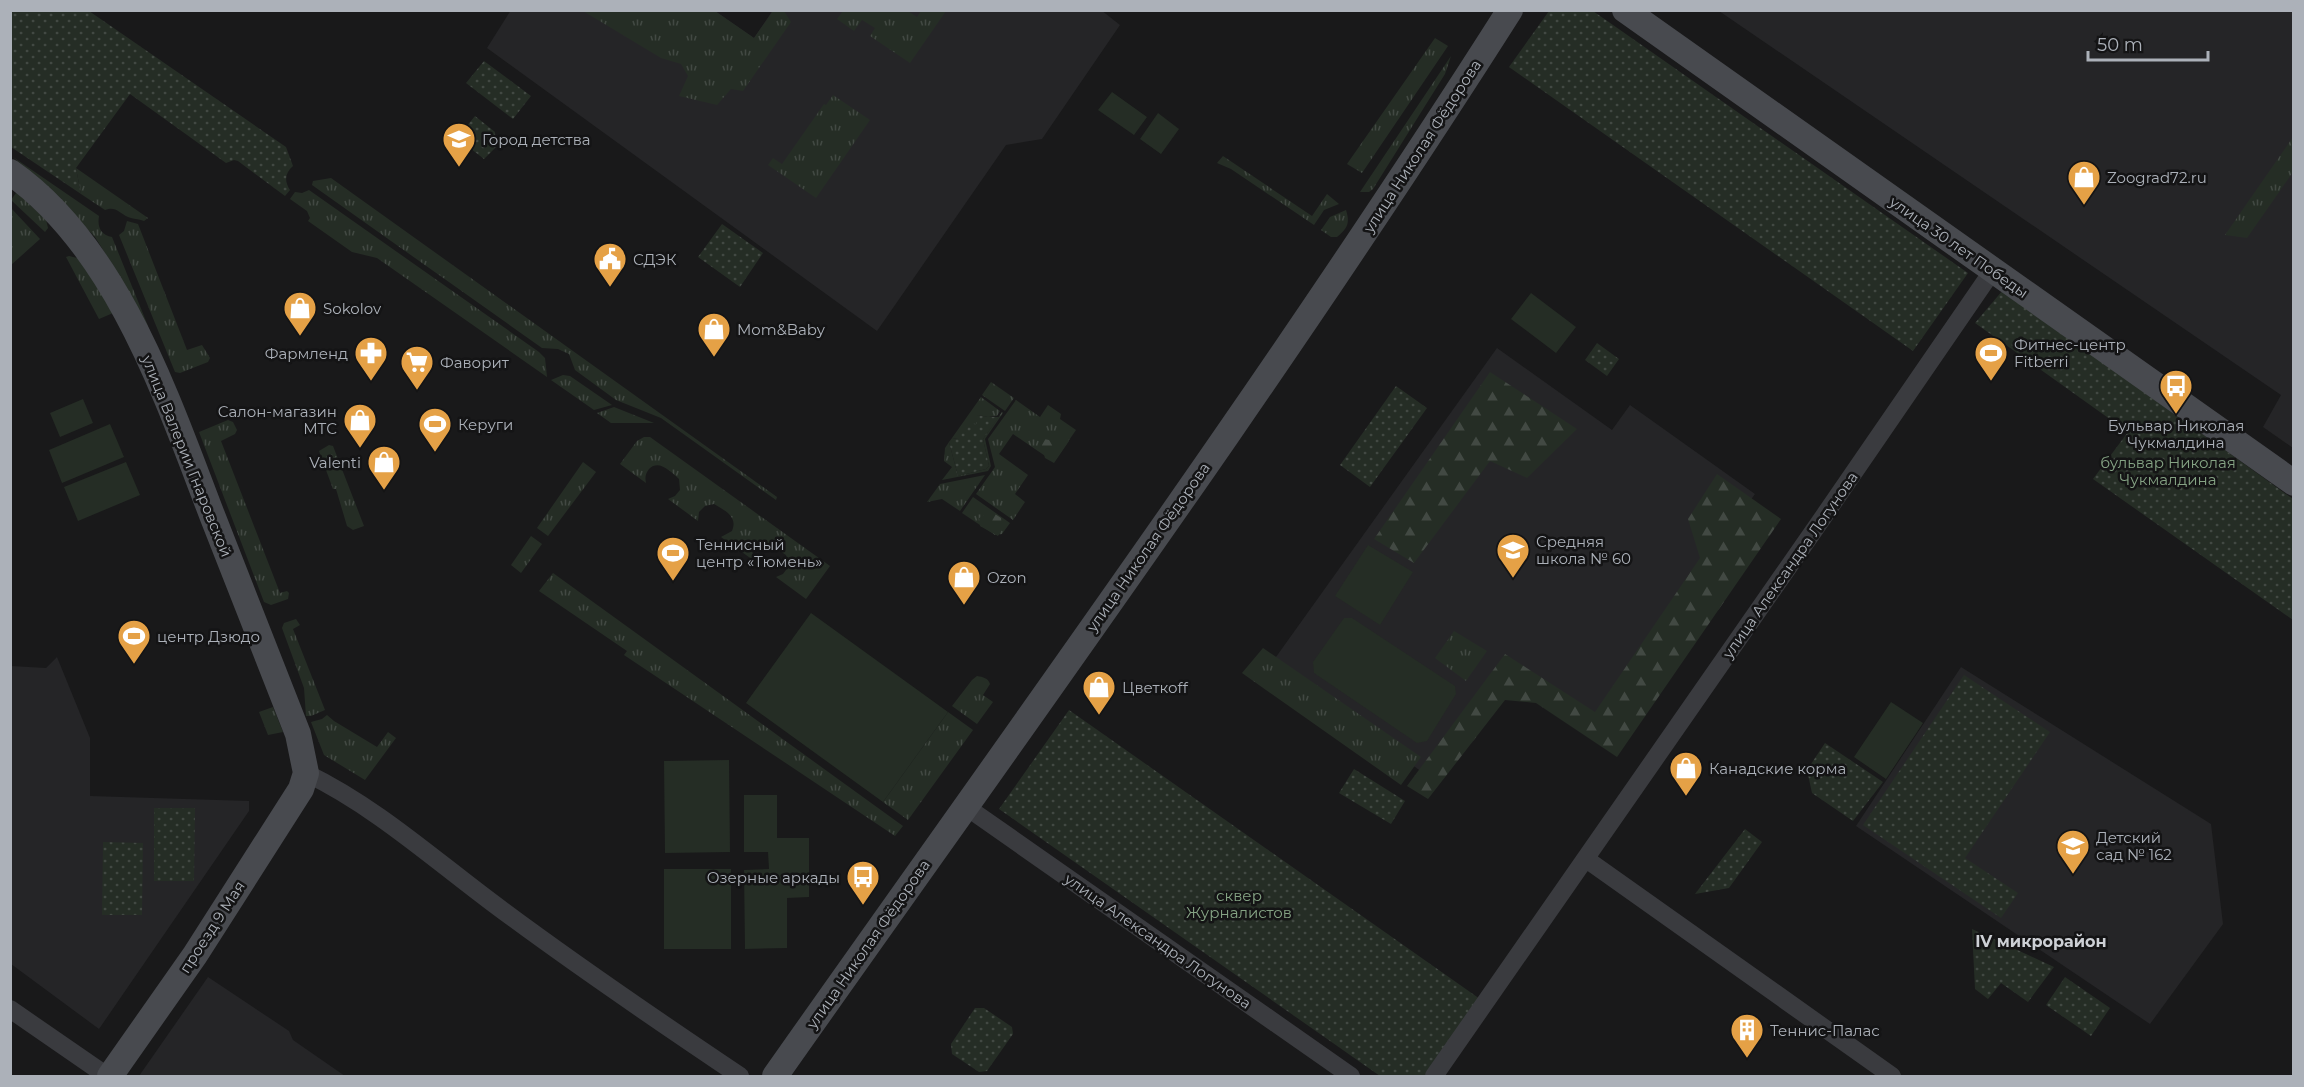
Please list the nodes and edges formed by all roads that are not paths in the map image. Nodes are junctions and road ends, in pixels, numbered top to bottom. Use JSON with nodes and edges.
{"nodes":[{"id":1,"x":1510,"y":10,"type":"edge"},
{"id":2,"x":1625,"y":10,"type":"edge"},
{"id":3,"x":10,"y":172,"type":"edge"},
{"id":4,"x":1993,"y":270,"type":"junction"},
{"id":5,"x":2294,"y":483,"type":"edge"},
{"id":6,"x":306,"y":773,"type":"junction"},
{"id":7,"x":965,"y":806,"type":"junction"},
{"id":8,"x":1586,"y":859,"type":"junction"},
{"id":9,"x":10,"y":1009,"type":"edge"},
{"id":10,"x":109,"y":1077,"type":"edge"},
{"id":11,"x":740,"y":1077,"type":"edge"},
{"id":12,"x":775,"y":1077,"type":"edge"},
{"id":13,"x":1351,"y":1077,"type":"edge"},
{"id":14,"x":1434,"y":1077,"type":"edge"},
{"id":15,"x":1892,"y":1077,"type":"edge"}],
"edges":[{"from":1,"to":7,"type":"street","name":"улица Николая Фёдорова"},
{"from":2,"to":4,"type":"street","name":"улица 30 лет Победы"},
{"from":3,"to":6,"type":"street","name":"улица Валерии Гнаровской"},
{"from":4,"to":5,"type":"street","name":"улица 30 лет Победы"},
{"from":4,"to":8,"type":"street","name":"улица Александра Логунова"},
{"from":6,"to":10,"type":"street","name":"проезд 9 Мая"},
{"from":6,"to":11,"type":"street"},
{"from":7,"to":12,"type":"street","name":"улица Николая Фёдорова"},
{"from":7,"to":13,"type":"street","name":"улица Александра Логунова"},
{"from":8,"to":14,"type":"street","name":"улица Александра Логунова"},
{"from":8,"to":15,"type":"street"},
{"from":9,"to":10,"type":"street"}]}
